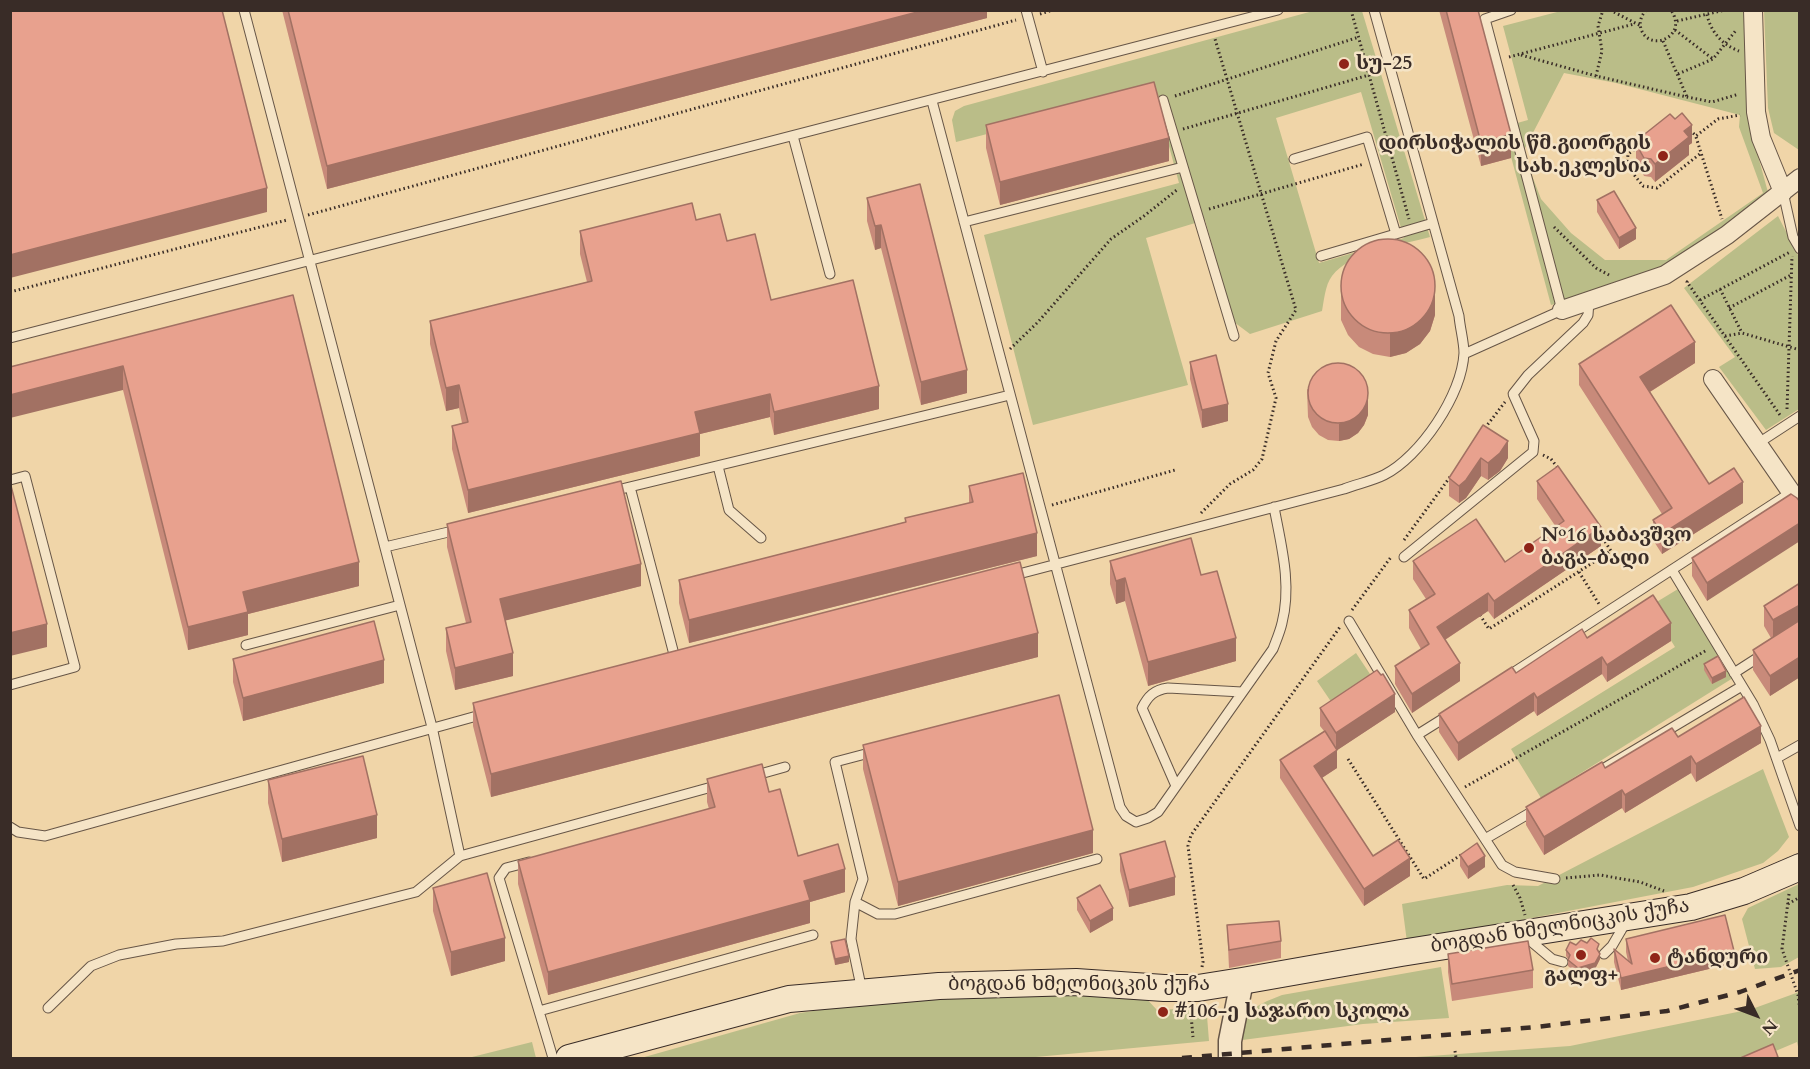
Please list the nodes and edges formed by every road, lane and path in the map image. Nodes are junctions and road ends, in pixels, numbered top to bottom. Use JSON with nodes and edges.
{"nodes":[{"id":1,"x":244,"y":10,"type":"edge"},
{"id":2,"x":1278,"y":10,"type":"edge"},
{"id":3,"x":1351,"y":10,"type":"edge"},
{"id":4,"x":1374,"y":10,"type":"edge"},
{"id":5,"x":1511,"y":10,"type":"edge"},
{"id":6,"x":1602,"y":10,"type":"edge"},
{"id":7,"x":1610,"y":10,"type":"edge"},
{"id":8,"x":1646,"y":10,"type":"edge"},
{"id":9,"x":1725,"y":10,"type":"edge"},
{"id":10,"x":1753,"y":10,"type":"edge"},
{"id":11,"x":1672,"y":11,"type":"edge"},
{"id":12,"x":1706,"y":12,"type":"edge"},
{"id":13,"x":1027,"y":14,"type":"edge"},
{"id":14,"x":1676,"y":22,"type":"junction"},
{"id":15,"x":1634,"y":24,"type":"junction"},
{"id":16,"x":1641,"y":26,"type":"junction"},
{"id":17,"x":1738,"y":27,"type":"dead end"},
{"id":18,"x":1211,"y":28,"type":"junction"},
{"id":19,"x":1675,"y":30,"type":"junction"},
{"id":20,"x":1601,"y":33,"type":"junction"},
{"id":21,"x":1359,"y":37,"type":"junction"},
{"id":22,"x":1663,"y":40,"type":"junction"},
{"id":23,"x":1725,"y":44,"type":"junction"},
{"id":24,"x":1521,"y":55,"type":"junction"},
{"id":25,"x":1754,"y":57,"type":"junction"},
{"id":26,"x":1713,"y":59,"type":"junction"},
{"id":27,"x":1496,"y":60,"type":"junction"},
{"id":28,"x":1043,"y":72,"type":"junction"},
{"id":29,"x":1678,"y":74,"type":"junction"},
{"id":30,"x":1369,"y":75,"type":"junction"},
{"id":31,"x":1596,"y":76,"type":"junction"},
{"id":32,"x":1227,"y":80,"type":"junction"},
{"id":33,"x":1755,"y":89,"type":"junction"},
{"id":34,"x":1687,"y":97,"type":"junction"},
{"id":35,"x":932,"y":100,"type":"junction"},
{"id":36,"x":1163,"y":100,"type":"joint"},
{"id":37,"x":1756,"y":112,"type":"junction"},
{"id":38,"x":1238,"y":113,"type":"junction"},
{"id":39,"x":1683,"y":123,"type":"edge"},
{"id":40,"x":1173,"y":132,"type":"junction"},
{"id":41,"x":793,"y":136,"type":"junction"},
{"id":42,"x":1696,"y":136,"type":"junction"},
{"id":43,"x":1645,"y":141,"type":"edge"},
{"id":44,"x":1701,"y":153,"type":"junction"},
{"id":45,"x":1391,"y":156,"type":"junction"},
{"id":46,"x":1294,"y":159,"type":"dead end"},
{"id":47,"x":1374,"y":161,"type":"junction"},
{"id":48,"x":1184,"y":167,"type":"junction"},
{"id":49,"x":1188,"y":182,"type":"junction"},
{"id":50,"x":1793,"y":188,"type":"edge"},
{"id":51,"x":1262,"y":194,"type":"junction"},
{"id":52,"x":1535,"y":206,"type":"junction"},
{"id":53,"x":1197,"y":213,"type":"junction"},
{"id":54,"x":299,"y":218,"type":"junction"},
{"id":55,"x":964,"y":222,"type":"junction"},
{"id":56,"x":1433,"y":223,"type":"junction"},
{"id":57,"x":1412,"y":229,"type":"junction"},
{"id":58,"x":1396,"y":234,"type":"junction"},
{"id":59,"x":1727,"y":235,"type":"junction"},
{"id":60,"x":1795,"y":247,"type":"edge"},
{"id":61,"x":1321,"y":256,"type":"dead end"},
{"id":62,"x":310,"y":261,"type":"junction"},
{"id":63,"x":830,"y":274,"type":"dead end"},
{"id":64,"x":1791,"y":275,"type":"junction"},
{"id":65,"x":1687,"y":282,"type":"dead end"},
{"id":66,"x":1632,"y":287,"type":"junction"},
{"id":67,"x":1720,"y":289,"type":"junction"},
{"id":68,"x":10,"y":292,"type":"edge"},
{"id":69,"x":1700,"y":300,"type":"junction"},
{"id":70,"x":1589,"y":301,"type":"junction"},
{"id":71,"x":1729,"y":308,"type":"junction"},
{"id":72,"x":1562,"y":310,"type":"junction"},
{"id":73,"x":1742,"y":333,"type":"junction"},
{"id":74,"x":1234,"y":336,"type":"dead end"},
{"id":75,"x":1725,"y":336,"type":"junction"},
{"id":76,"x":10,"y":338,"type":"edge"},
{"id":77,"x":1789,"y":347,"type":"junction"},
{"id":78,"x":1800,"y":350,"type":"edge"},
{"id":79,"x":1464,"y":354,"type":"junction"},
{"id":80,"x":1000,"y":359,"type":"junction"},
{"id":81,"x":1713,"y":379,"type":"dead end"},
{"id":82,"x":1010,"y":394,"type":"junction"},
{"id":83,"x":1513,"y":394,"type":"junction"},
{"id":84,"x":1800,"y":417,"type":"edge"},
{"id":85,"x":1787,"y":424,"type":"junction"},
{"id":86,"x":1480,"y":436,"type":"edge"},
{"id":87,"x":1757,"y":444,"type":"junction"},
{"id":88,"x":1533,"y":452,"type":"junction"},
{"id":89,"x":718,"y":466,"type":"junction"},
{"id":90,"x":1175,"y":470,"type":"dead end"},
{"id":91,"x":1451,"y":475,"type":"edge"},
{"id":92,"x":1563,"y":477,"type":"edge"},
{"id":93,"x":10,"y":480,"type":"edge"},
{"id":94,"x":630,"y":487,"type":"junction"},
{"id":95,"x":608,"y":493,"type":"edge"},
{"id":96,"x":1795,"y":499,"type":"edge"},
{"id":97,"x":1274,"y":507,"type":"junction"},
{"id":98,"x":1040,"y":508,"type":"junction"},
{"id":99,"x":1593,"y":523,"type":"edge"},
{"id":100,"x":463,"y":528,"type":"edge"},
{"id":101,"x":1194,"y":528,"type":"junction"},
{"id":102,"x":760,"y":538,"type":"dead end"},
{"id":103,"x":1402,"y":542,"type":"dead end"},
{"id":104,"x":385,"y":547,"type":"junction"},
{"id":105,"x":1395,"y":552,"type":"dead end"},
{"id":106,"x":1404,"y":557,"type":"dead end"},
{"id":107,"x":1055,"y":565,"type":"junction"},
{"id":108,"x":1672,"y":570,"type":"junction"},
{"id":109,"x":1579,"y":572,"type":"junction"},
{"id":110,"x":998,"y":580,"type":"edge"},
{"id":111,"x":400,"y":605,"type":"junction"},
{"id":112,"x":1352,"y":610,"type":"dead end"},
{"id":113,"x":1477,"y":611,"type":"edge"},
{"id":114,"x":1605,"y":613,"type":"junction"},
{"id":115,"x":1347,"y":620,"type":"joint"},
{"id":116,"x":1717,"y":644,"type":"junction"},
{"id":117,"x":246,"y":645,"type":"dead end"},
{"id":118,"x":1771,"y":649,"type":"edge"},
{"id":119,"x":688,"y":661,"type":"edge"},
{"id":120,"x":676,"y":664,"type":"junction"},
{"id":121,"x":665,"y":666,"type":"edge"},
{"id":122,"x":1734,"y":673,"type":"junction"},
{"id":123,"x":1496,"y":684,"type":"edge"},
{"id":124,"x":10,"y":685,"type":"edge"},
{"id":125,"x":1742,"y":686,"type":"junction"},
{"id":126,"x":1242,"y":692,"type":"junction"},
{"id":127,"x":499,"y":710,"type":"edge"},
{"id":128,"x":1457,"y":710,"type":"edge"},
{"id":129,"x":432,"y":727,"type":"junction"},
{"id":130,"x":1417,"y":735,"type":"junction"},
{"id":131,"x":1800,"y":745,"type":"edge"},
{"id":132,"x":879,"y":750,"type":"edge"},
{"id":133,"x":1777,"y":758,"type":"junction"},
{"id":134,"x":1348,"y":759,"type":"dead end"},
{"id":135,"x":785,"y":767,"type":"dead end"},
{"id":136,"x":1588,"y":778,"type":"edge"},
{"id":137,"x":740,"y":779,"type":"edge"},
{"id":138,"x":729,"y":783,"type":"edge"},
{"id":139,"x":1176,"y":786,"type":"junction"},
{"id":140,"x":1456,"y":793,"type":"junction"},
{"id":141,"x":1547,"y":802,"type":"edge"},
{"id":142,"x":1800,"y":826,"type":"edge"},
{"id":143,"x":10,"y":827,"type":"edge"},
{"id":144,"x":1485,"y":839,"type":"junction"},
{"id":145,"x":460,"y":856,"type":"junction"},
{"id":146,"x":540,"y":859,"type":"edge"},
{"id":147,"x":1097,"y":859,"type":"dead end"},
{"id":148,"x":1502,"y":865,"type":"junction"},
{"id":149,"x":1792,"y":871,"type":"edge"},
{"id":150,"x":1555,"y":879,"type":"joint"},
{"id":151,"x":1800,"y":897,"type":"edge"},
{"id":152,"x":855,"y":902,"type":"junction"},
{"id":153,"x":1787,"y":904,"type":"junction"},
{"id":154,"x":1684,"y":908,"type":"junction"},
{"id":155,"x":1630,"y":917,"type":"junction"},
{"id":156,"x":1526,"y":934,"type":"junction"},
{"id":157,"x":813,"y":935,"type":"dead end"},
{"id":158,"x":1604,"y":954,"type":"dead end"},
{"id":159,"x":1563,"y":962,"type":"dead end"},
{"id":160,"x":1242,"y":981,"type":"junction"},
{"id":161,"x":1198,"y":988,"type":"junction"},
{"id":162,"x":862,"y":992,"type":"junction"},
{"id":163,"x":48,"y":1008,"type":"dead end"},
{"id":164,"x":1800,"y":1010,"type":"edge"},
{"id":165,"x":539,"y":1011,"type":"junction"},
{"id":166,"x":1192,"y":1037,"type":"dead end"},
{"id":167,"x":1455,"y":1051,"type":"dead end"},
{"id":168,"x":553,"y":1059,"type":"edge"},
{"id":169,"x":569,"y":1059,"type":"edge"},
{"id":170,"x":1230,"y":1059,"type":"edge"},
{"id":171,"x":1456,"y":1059,"type":"edge"}],
"edges":[{"from":1,"to":54,"type":"lane"},
{"from":2,"to":18,"type":"lane"},
{"from":3,"to":21,"type":"path"},
{"from":4,"to":56,"type":"lane"},
{"from":5,"to":27,"type":"lane"},
{"from":6,"to":20,"type":"path"},
{"from":7,"to":15,"type":"path"},
{"from":8,"to":16,"type":"path"},
{"from":9,"to":12,"type":"path"},
{"from":10,"to":25,"type":"street"},
{"from":11,"to":14,"type":"path"},
{"from":12,"to":14,"type":"path"},
{"from":12,"to":23,"type":"path"},
{"from":13,"to":28,"type":"lane"},
{"from":13,"to":54,"type":"path"},
{"from":14,"to":19,"type":"path"},
{"from":15,"to":16,"type":"path"},
{"from":15,"to":20,"type":"path"},
{"from":16,"to":22,"type":"path"},
{"from":17,"to":23,"type":"path"},
{"from":18,"to":28,"type":"lane"},
{"from":18,"to":32,"type":"path"},
{"from":19,"to":22,"type":"path"},
{"from":19,"to":26,"type":"path"},
{"from":20,"to":24,"type":"path"},
{"from":20,"to":31,"type":"path"},
{"from":21,"to":30,"type":"path"},
{"from":21,"to":32,"type":"path"},
{"from":22,"to":29,"type":"path"},
{"from":23,"to":25,"type":"path"},
{"from":23,"to":26,"type":"path"},
{"from":24,"to":27,"type":"path"},
{"from":24,"to":31,"type":"path"},
{"from":25,"to":33,"type":"street"},
{"from":26,"to":29,"type":"path"},
{"from":27,"to":52,"type":"lane"},
{"from":28,"to":35,"type":"lane"},
{"from":29,"to":34,"type":"path"},
{"from":30,"to":38,"type":"path"},
{"from":30,"to":45,"type":"path"},
{"from":31,"to":34,"type":"path"},
{"from":32,"to":36,"type":"path"},
{"from":32,"to":38,"type":"path"},
{"from":33,"to":34,"type":"path"},
{"from":33,"to":37,"type":"street"},
{"from":35,"to":41,"type":"lane"},
{"from":35,"to":55,"type":"lane"},
{"from":36,"to":40,"type":"lane"},
{"from":37,"to":42,"type":"path"},
{"from":37,"to":50,"type":"street"},
{"from":38,"to":40,"type":"path"},
{"from":38,"to":51,"type":"path"},
{"from":39,"to":42,"type":"path"},
{"from":40,"to":48,"type":"lane"},
{"from":41,"to":62,"type":"lane"},
{"from":41,"to":63,"type":"lane"},
{"from":42,"to":44,"type":"path"},
{"from":43,"to":44,"type":"path"},
{"from":44,"to":59,"type":"path"},
{"from":45,"to":47,"type":"path"},
{"from":45,"to":57,"type":"path"},
{"from":46,"to":47,"type":"lane"},
{"from":47,"to":51,"type":"path"},
{"from":47,"to":58,"type":"lane"},
{"from":48,"to":49,"type":"lane"},
{"from":48,"to":55,"type":"lane"},
{"from":49,"to":53,"type":"lane"},
{"from":49,"to":80,"type":"path"},
{"from":50,"to":59,"type":"street"},
{"from":50,"to":60,"type":"lane"},
{"from":51,"to":53,"type":"path"},
{"from":51,"to":101,"type":"path"},
{"from":52,"to":66,"type":"path"},
{"from":52,"to":72,"type":"lane"},
{"from":53,"to":74,"type":"lane"},
{"from":54,"to":62,"type":"lane"},
{"from":54,"to":68,"type":"path"},
{"from":55,"to":80,"type":"lane"},
{"from":56,"to":57,"type":"lane"},
{"from":56,"to":79,"type":"lane"},
{"from":57,"to":58,"type":"lane"},
{"from":58,"to":61,"type":"lane"},
{"from":59,"to":66,"type":"street"},
{"from":60,"to":64,"type":"path"},
{"from":60,"to":67,"type":"path"},
{"from":62,"to":76,"type":"lane"},
{"from":62,"to":104,"type":"lane"},
{"from":64,"to":71,"type":"path"},
{"from":64,"to":77,"type":"path"},
{"from":65,"to":69,"type":"path"},
{"from":66,"to":70,"type":"street"},
{"from":67,"to":69,"type":"path"},
{"from":67,"to":71,"type":"path"},
{"from":69,"to":75,"type":"path"},
{"from":70,"to":72,"type":"street"},
{"from":70,"to":83,"type":"lane"},
{"from":71,"to":73,"type":"path"},
{"from":72,"to":79,"type":"lane"},
{"from":73,"to":75,"type":"path"},
{"from":73,"to":77,"type":"path"},
{"from":75,"to":85,"type":"path"},
{"from":77,"to":78,"type":"path"},
{"from":77,"to":85,"type":"path"},
{"from":79,"to":97,"type":"lane"},
{"from":80,"to":82,"type":"lane"},
{"from":81,"to":87,"type":"street"},
{"from":82,"to":89,"type":"lane"},
{"from":82,"to":98,"type":"lane"},
{"from":83,"to":86,"type":"path"},
{"from":83,"to":88,"type":"lane"},
{"from":84,"to":85,"type":"lane"},
{"from":85,"to":87,"type":"lane"},
{"from":87,"to":96,"type":"street"},
{"from":88,"to":92,"type":"path"},
{"from":88,"to":106,"type":"lane"},
{"from":89,"to":94,"type":"lane"},
{"from":89,"to":102,"type":"lane"},
{"from":90,"to":98,"type":"path"},
{"from":91,"to":103,"type":"path"},
{"from":93,"to":124,"type":"lane"},
{"from":94,"to":95,"type":"lane"},
{"from":94,"to":120,"type":"lane"},
{"from":96,"to":108,"type":"lane"},
{"from":97,"to":101,"type":"lane"},
{"from":97,"to":126,"type":"lane"},
{"from":98,"to":107,"type":"lane"},
{"from":99,"to":109,"type":"path"},
{"from":100,"to":104,"type":"lane"},
{"from":101,"to":107,"type":"lane"},
{"from":104,"to":111,"type":"lane"},
{"from":105,"to":112,"type":"path"},
{"from":107,"to":110,"type":"lane"},
{"from":107,"to":139,"type":"lane"},
{"from":108,"to":114,"type":"lane"},
{"from":108,"to":116,"type":"lane"},
{"from":109,"to":113,"type":"path"},
{"from":109,"to":114,"type":"path"},
{"from":111,"to":117,"type":"lane"},
{"from":111,"to":129,"type":"lane"},
{"from":114,"to":123,"type":"lane"},
{"from":115,"to":130,"type":"lane"},
{"from":115,"to":161,"type":"path"},
{"from":116,"to":122,"type":"lane"},
{"from":116,"to":140,"type":"path"},
{"from":118,"to":122,"type":"lane"},
{"from":119,"to":120,"type":"lane"},
{"from":120,"to":121,"type":"lane"},
{"from":122,"to":125,"type":"lane"},
{"from":125,"to":133,"type":"lane"},
{"from":125,"to":136,"type":"lane"},
{"from":126,"to":139,"type":"lane"},
{"from":126,"to":139,"type":"lane"},
{"from":127,"to":129,"type":"lane"},
{"from":128,"to":130,"type":"lane"},
{"from":129,"to":143,"type":"lane"},
{"from":129,"to":145,"type":"lane"},
{"from":130,"to":140,"type":"lane"},
{"from":131,"to":133,"type":"lane"},
{"from":132,"to":152,"type":"lane"},
{"from":133,"to":142,"type":"lane"},
{"from":134,"to":144,"type":"path"},
{"from":135,"to":137,"type":"lane"},
{"from":138,"to":145,"type":"lane"},
{"from":140,"to":144,"type":"lane"},
{"from":141,"to":144,"type":"lane"},
{"from":144,"to":148,"type":"lane"},
{"from":145,"to":163,"type":"lane"},
{"from":146,"to":165,"type":"lane"},
{"from":147,"to":152,"type":"lane"},
{"from":148,"to":150,"type":"lane"},
{"from":148,"to":156,"type":"path"},
{"from":149,"to":153,"type":"path"},
{"from":149,"to":154,"type":"main road","name":"ბოგდან ხმელნიცკის ქუჩა"},
{"from":150,"to":154,"type":"path"},
{"from":151,"to":153,"type":"path"},
{"from":152,"to":162,"type":"lane"},
{"from":153,"to":164,"type":"path"},
{"from":154,"to":155,"type":"main road","name":"ბოგდან ხმელნიცკის ქუჩა"},
{"from":155,"to":156,"type":"main road","name":"ბოგდან ხმელნიცკის ქუჩა"},
{"from":155,"to":158,"type":"lane"},
{"from":156,"to":159,"type":"lane"},
{"from":156,"to":160,"type":"main road","name":"ბოგდან ხმელნიცკის ქუჩა"},
{"from":157,"to":165,"type":"lane"},
{"from":160,"to":161,"type":"main road","name":"ბოგდან ხმელნიცკის ქუჩა"},
{"from":160,"to":170,"type":"street"},
{"from":161,"to":162,"type":"main road","name":"ბოგდან ხმელნიცკის ქუჩა"},
{"from":161,"to":166,"type":"path"},
{"from":162,"to":169,"type":"main road","name":"ბოგდან ხმელნიცკის ქუჩა"},
{"from":165,"to":168,"type":"lane"},
{"from":167,"to":171,"type":"path"}]}
